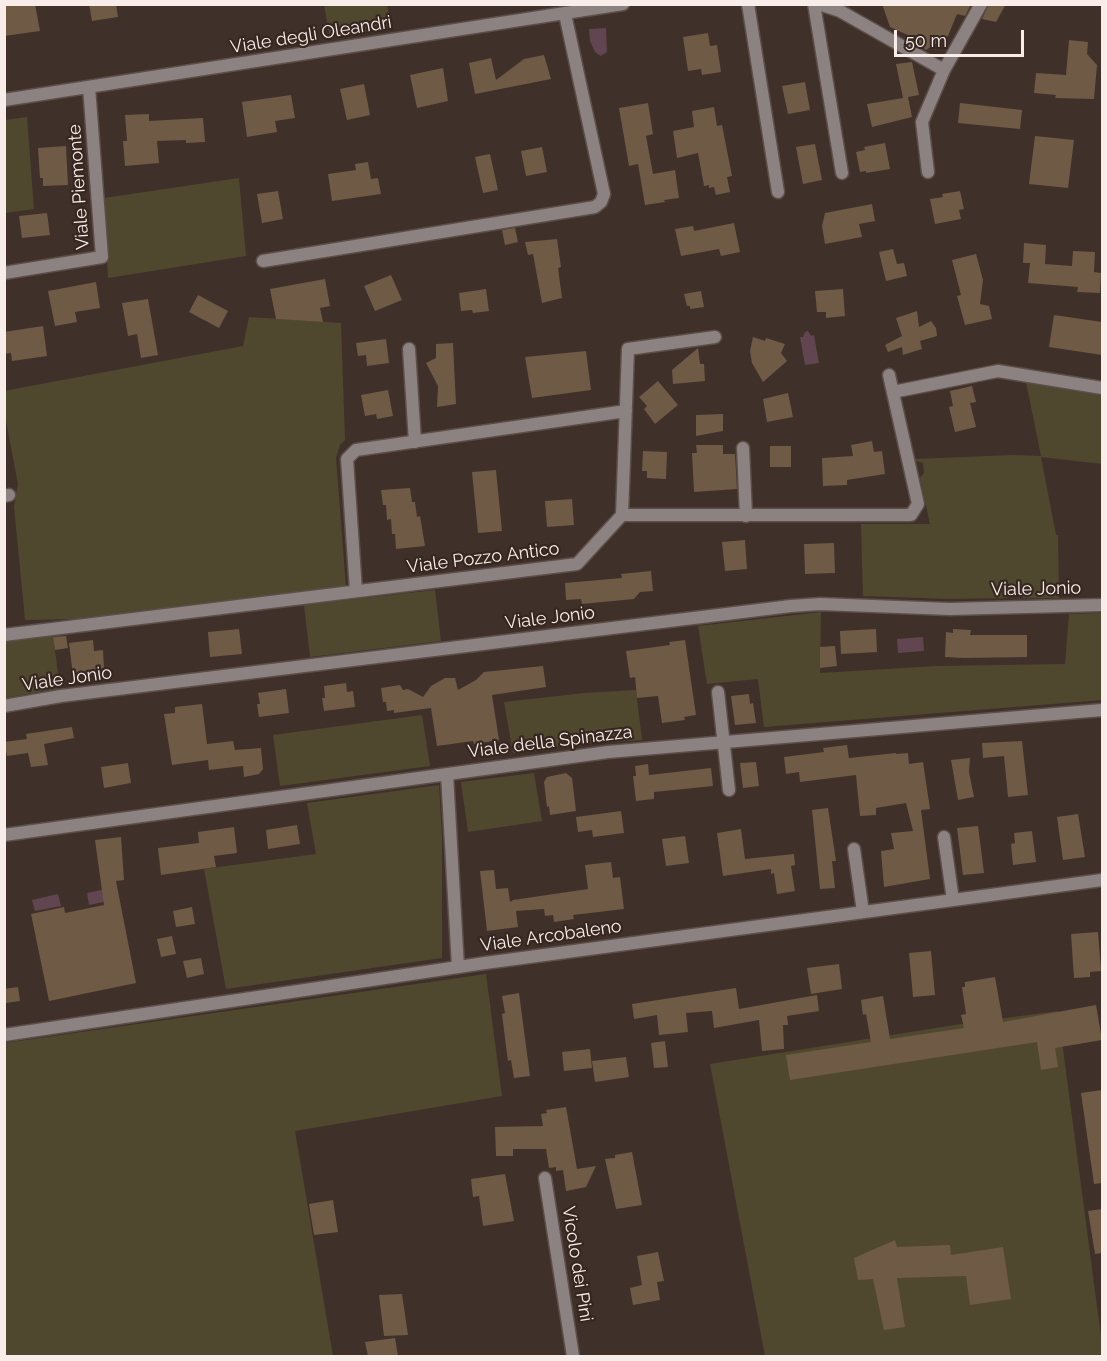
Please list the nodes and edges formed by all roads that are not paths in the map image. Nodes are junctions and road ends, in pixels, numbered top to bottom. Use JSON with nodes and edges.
{"nodes":[{"id":1,"x":623,"y":4,"type":"edge"},
{"id":2,"x":748,"y":4,"type":"edge"},
{"id":3,"x":814,"y":4,"type":"edge"},
{"id":4,"x":819,"y":4,"type":"edge"},
{"id":5,"x":981,"y":4,"type":"edge"},
{"id":6,"x":565,"y":14,"type":"junction"},
{"id":7,"x":944,"y":69,"type":"junction"},
{"id":8,"x":89,"y":87,"type":"junction"},
{"id":9,"x":4,"y":100,"type":"edge"},
{"id":10,"x":928,"y":172,"type":"dead end"},
{"id":11,"x":842,"y":173,"type":"dead end"},
{"id":12,"x":778,"y":192,"type":"dead end"},
{"id":13,"x":263,"y":261,"type":"dead end"},
{"id":14,"x":4,"y":273,"type":"edge"},
{"id":15,"x":715,"y":337,"type":"dead end"},
{"id":16,"x":410,"y":349,"type":"dead end"},
{"id":17,"x":889,"y":375,"type":"dead end"},
{"id":18,"x":1102,"y":388,"type":"edge"},
{"id":19,"x":892,"y":392,"type":"junction"},
{"id":20,"x":626,"y":411,"type":"junction"},
{"id":21,"x":415,"y":442,"type":"junction"},
{"id":22,"x":743,"y":448,"type":"dead end"},
{"id":23,"x":622,"y":515,"type":"junction"},
{"id":24,"x":746,"y":516,"type":"junction"},
{"id":25,"x":356,"y":591,"type":"junction"},
{"id":26,"x":1102,"y":605,"type":"edge"},
{"id":27,"x":4,"y":635,"type":"edge"},
{"id":28,"x":718,"y":692,"type":"dead end"},
{"id":29,"x":4,"y":706,"type":"edge"},
{"id":30,"x":1102,"y":710,"type":"edge"},
{"id":31,"x":724,"y":741,"type":"junction"},
{"id":32,"x":447,"y":774,"type":"junction"},
{"id":33,"x":729,"y":790,"type":"dead end"},
{"id":34,"x":4,"y":835,"type":"edge"},
{"id":35,"x":944,"y":837,"type":"dead end"},
{"id":36,"x":854,"y":849,"type":"dead end"},
{"id":37,"x":1102,"y":880,"type":"edge"},
{"id":38,"x":953,"y":900,"type":"junction"},
{"id":39,"x":863,"y":912,"type":"junction"},
{"id":40,"x":458,"y":967,"type":"junction"},
{"id":41,"x":4,"y":1035,"type":"edge"},
{"id":42,"x":545,"y":1178,"type":"dead end"},
{"id":43,"x":573,"y":1356,"type":"edge"}],
"edges":[{"from":1,"to":6,"type":"street","name":"Viale degli Oleandri"},
{"from":2,"to":12,"type":"street"},
{"from":3,"to":11,"type":"street"},
{"from":4,"to":7,"type":"street"},
{"from":5,"to":7,"type":"street"},
{"from":6,"to":8,"type":"street","name":"Viale degli Oleandri"},
{"from":6,"to":13,"type":"street"},
{"from":7,"to":10,"type":"street"},
{"from":8,"to":9,"type":"street","name":"Viale degli Oleandri"},
{"from":8,"to":14,"type":"street","name":"Viale Piemonte"},
{"from":15,"to":20,"type":"street"},
{"from":16,"to":21,"type":"street"},
{"from":17,"to":19,"type":"street"},
{"from":18,"to":19,"type":"street"},
{"from":19,"to":24,"type":"street"},
{"from":20,"to":21,"type":"street"},
{"from":20,"to":23,"type":"street"},
{"from":21,"to":25,"type":"street"},
{"from":22,"to":24,"type":"street"},
{"from":23,"to":24,"type":"street"},
{"from":23,"to":25,"type":"street","name":"Viale Pozzo Antico"},
{"from":25,"to":27,"type":"street","name":"Viale Pozzo Antico"},
{"from":26,"to":29,"type":"street","name":"Viale Jonio"},
{"from":28,"to":31,"type":"street"},
{"from":30,"to":31,"type":"street","name":"Viale della Spinazza"},
{"from":31,"to":32,"type":"street","name":"Viale della Spinazza"},
{"from":31,"to":33,"type":"street"},
{"from":32,"to":34,"type":"street","name":"Viale della Spinazza"},
{"from":32,"to":40,"type":"street"},
{"from":35,"to":38,"type":"street"},
{"from":36,"to":39,"type":"street"},
{"from":37,"to":38,"type":"street","name":"Viale Arcobaleno"},
{"from":38,"to":39,"type":"street","name":"Viale Arcobaleno"},
{"from":39,"to":40,"type":"street","name":"Viale Arcobaleno"},
{"from":40,"to":41,"type":"street","name":"Viale Arcobaleno"},
{"from":42,"to":43,"type":"street","name":"Vicolo dei Pini"}]}
